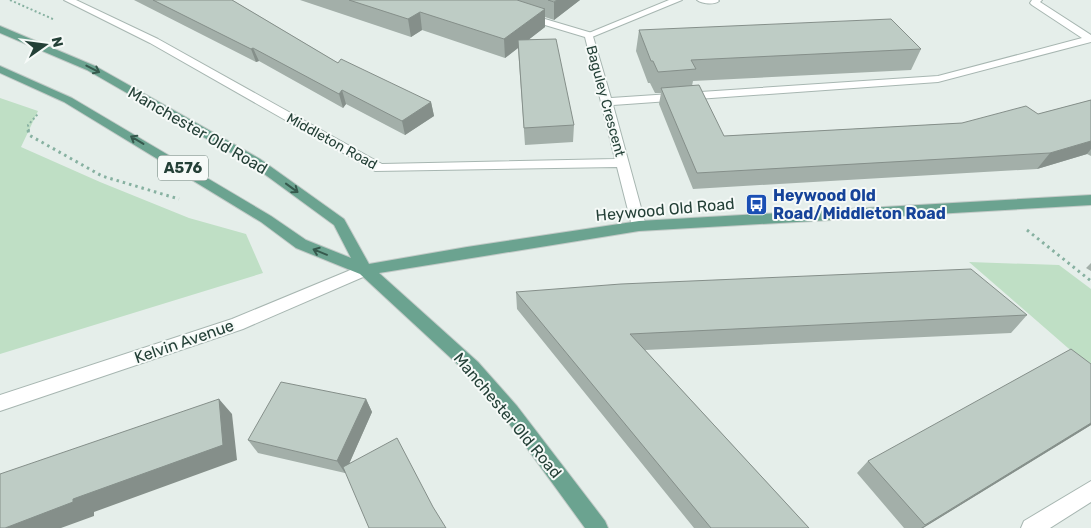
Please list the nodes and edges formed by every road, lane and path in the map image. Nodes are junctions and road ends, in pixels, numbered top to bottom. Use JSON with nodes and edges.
{"nodes":[{"id":1,"x":69,"y":0,"type":"edge"},
{"id":2,"x":678,"y":0,"type":"edge"},
{"id":3,"x":702,"y":0,"type":"edge"},
{"id":4,"x":1038,"y":0,"type":"edge"},
{"id":5,"x":714,"y":1,"type":"edge"},
{"id":6,"x":517,"y":14,"type":"edge"},
{"id":7,"x":0,"y":29,"type":"edge"},
{"id":8,"x":588,"y":35,"type":"junction"},
{"id":9,"x":0,"y":69,"type":"edge"},
{"id":10,"x":606,"y":102,"type":"junction"},
{"id":11,"x":38,"y":114,"type":"dead end"},
{"id":12,"x":622,"y":164,"type":"junction"},
{"id":13,"x":181,"y":199,"type":"dead end"},
{"id":14,"x":1091,"y":200,"type":"edge"},
{"id":15,"x":998,"y":205,"type":"junction"},
{"id":16,"x":639,"y":226,"type":"junction"},
{"id":17,"x":365,"y":270,"type":"junction"},
{"id":18,"x":1091,"y":281,"type":"edge"},
{"id":19,"x":0,"y":403,"type":"edge"},
{"id":20,"x":1091,"y":491,"type":"edge"},
{"id":21,"x":598,"y":528,"type":"edge"},
{"id":22,"x":1031,"y":528,"type":"edge"}],
"edges":[{"from":1,"to":12,"type":"street","name":"Middleton Road"},
{"from":2,"to":8,"type":"street"},
{"from":3,"to":5,"type":"street"},
{"from":4,"to":10,"type":"street"},
{"from":6,"to":8,"type":"street","name":"Baguley Crescent"},
{"from":7,"to":17,"type":"main road","name":"Manchester Old Road","number":"A576","one_way":true},
{"from":8,"to":10,"type":"street","name":"Baguley Crescent"},
{"from":17,"to":9,"type":"main road","name":"Manchester Old Road","number":"A576","one_way":true},
{"from":10,"to":12,"type":"street","name":"Baguley Crescent"},
{"from":11,"to":13,"type":"path"},
{"from":12,"to":16,"type":"street","name":"Baguley Crescent"},
{"from":14,"to":15,"type":"main road","name":"Heywood Old Road"},
{"from":15,"to":16,"type":"main road","name":"Heywood Old Road"},
{"from":15,"to":18,"type":"path"},
{"from":16,"to":17,"type":"main road","name":"Heywood Old Road"},
{"from":17,"to":19,"type":"street","name":"Kelvin Avenue"},
{"from":17,"to":21,"type":"main road","name":"Manchester Old Road","number":"A576"},
{"from":20,"to":22,"type":"street"}]}
